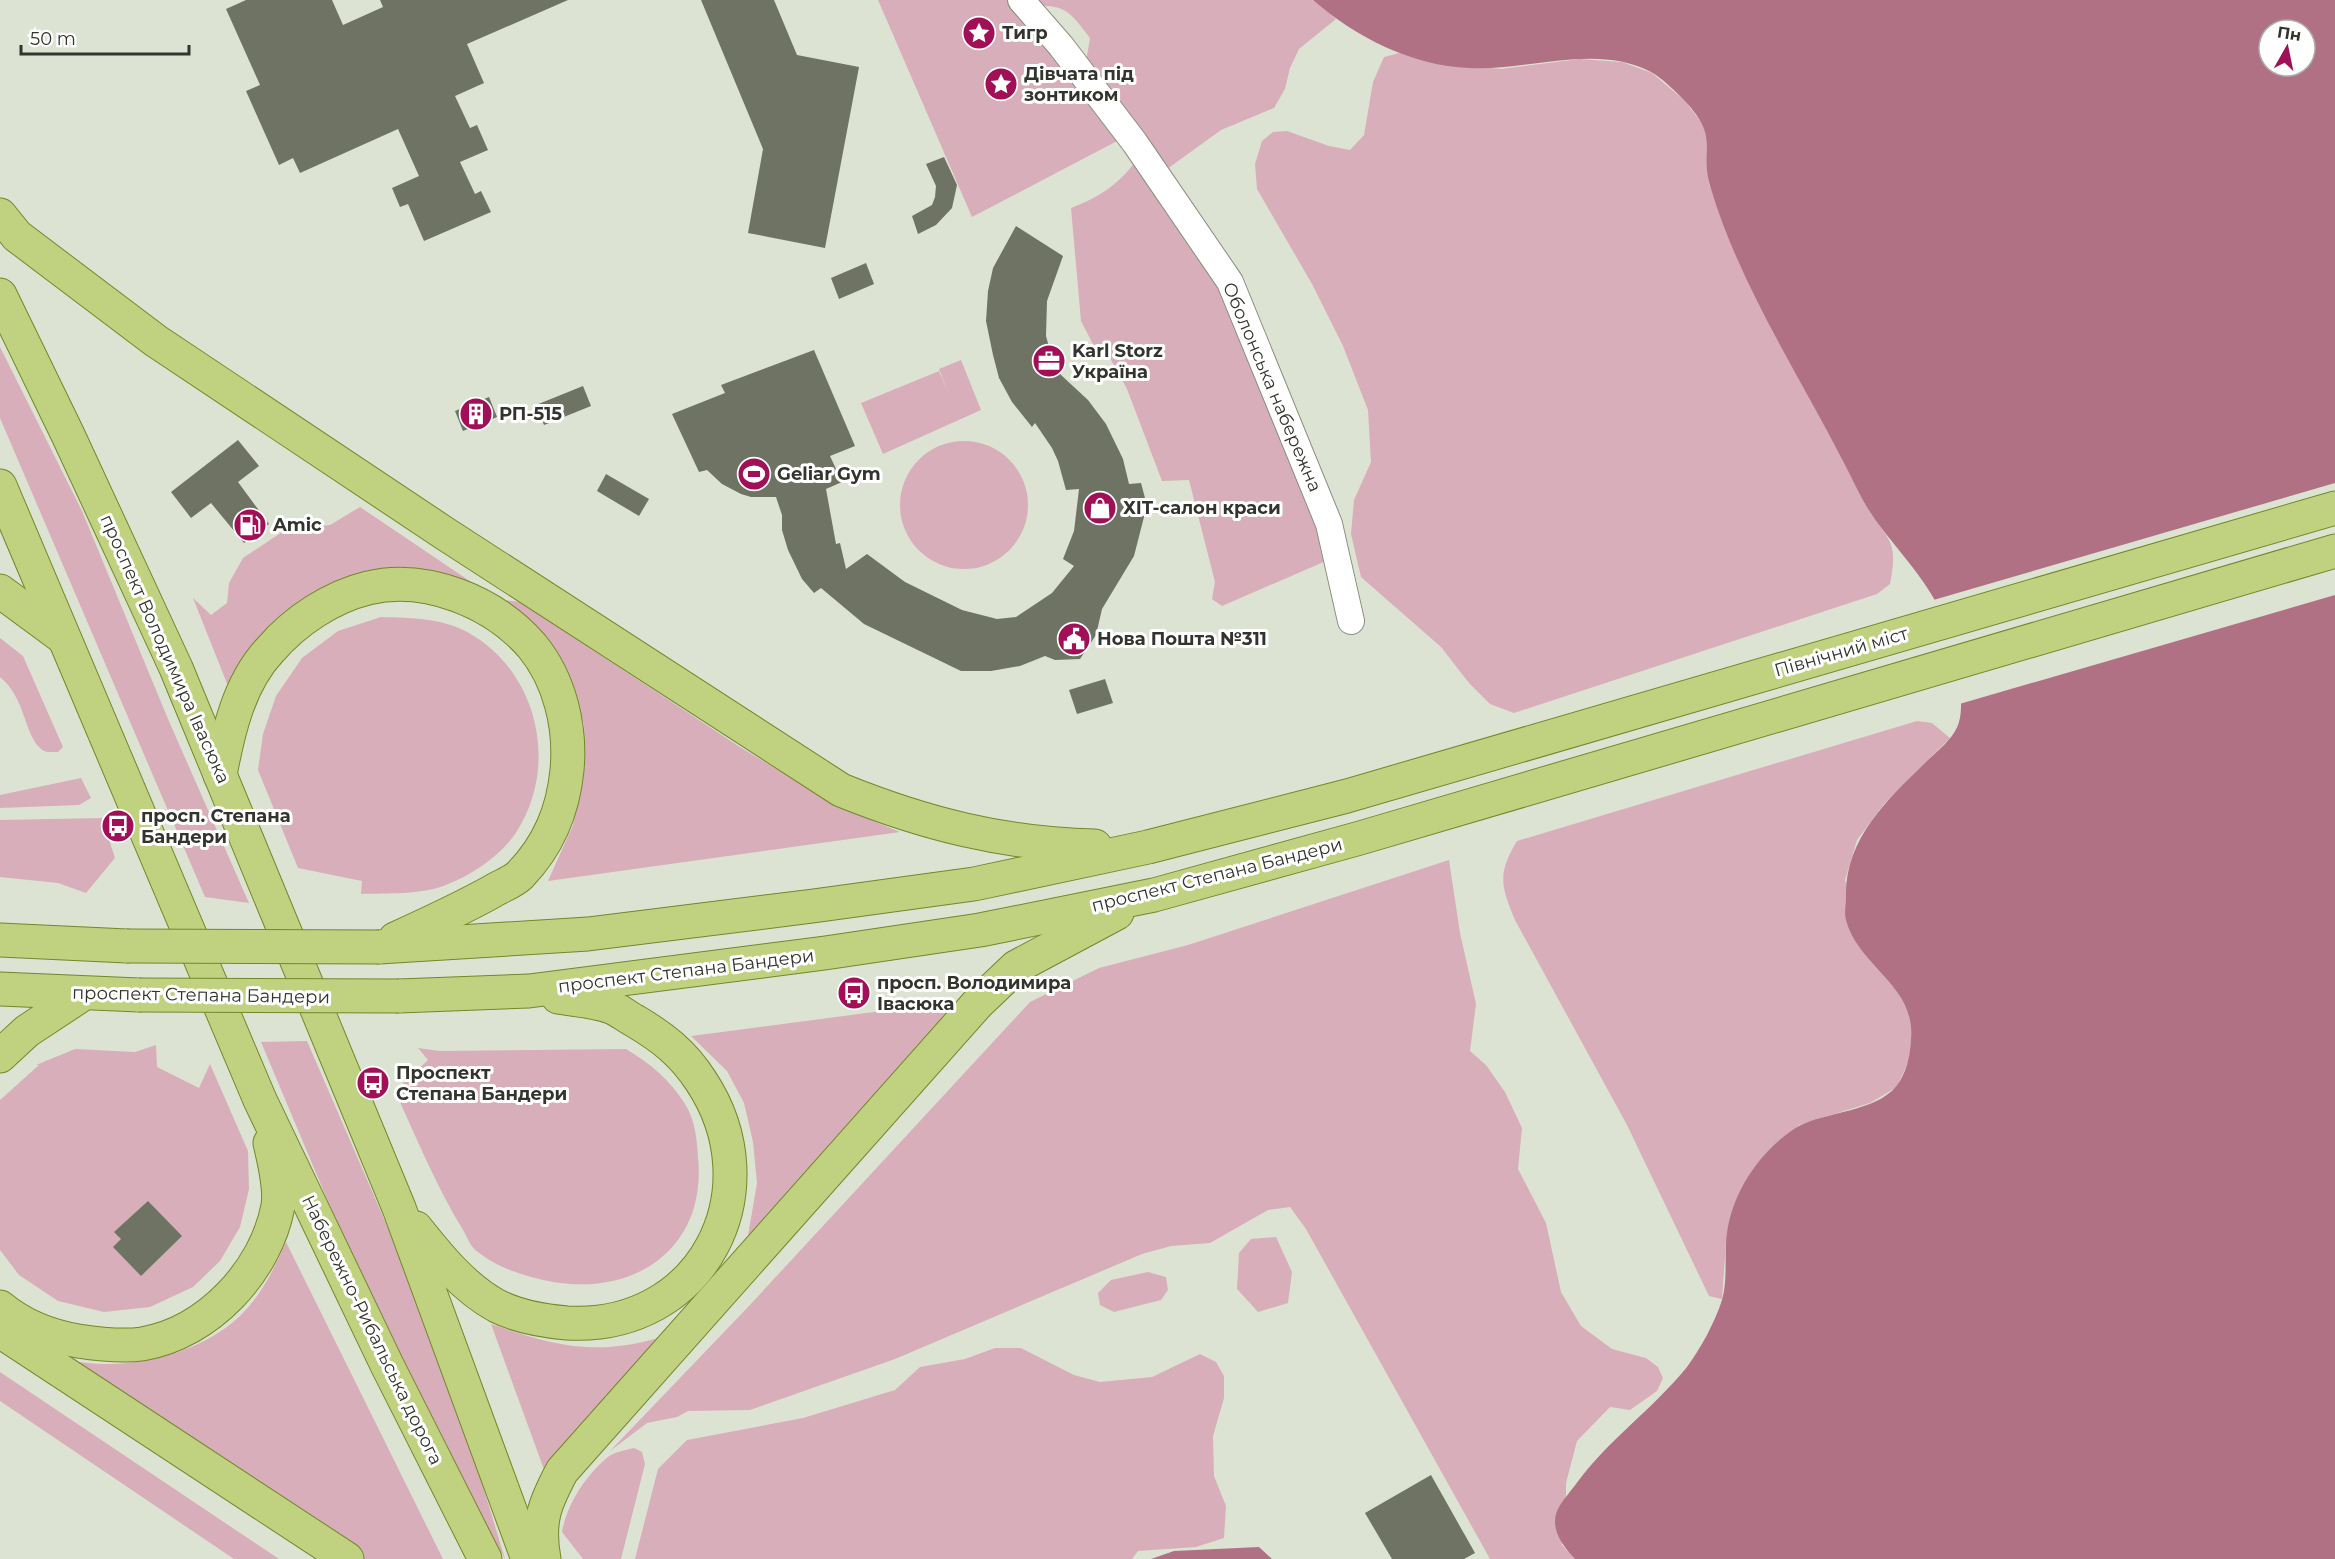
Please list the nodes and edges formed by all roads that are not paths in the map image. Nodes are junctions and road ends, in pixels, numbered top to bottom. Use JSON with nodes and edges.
{"nodes":[{"id":1,"x":1021,"y":0,"type":"edge"},
{"id":2,"x":0,"y":215,"type":"edge"},
{"id":3,"x":0,"y":296,"type":"edge"},
{"id":4,"x":0,"y":486,"type":"edge"},
{"id":5,"x":2335,"y":508,"type":"edge"},
{"id":6,"x":2335,"y":551,"type":"edge"},
{"id":7,"x":0,"y":591,"type":"edge"},
{"id":8,"x":1351,"y":621,"type":"dead end"},
{"id":9,"x":63,"y":638,"type":"junction"},
{"id":10,"x":220,"y":775,"type":"junction"},
{"id":11,"x":1148,"y":847,"type":"junction"},
{"id":12,"x":1154,"y":895,"type":"junction"},
{"id":13,"x":0,"y":940,"type":"edge"},
{"id":14,"x":379,"y":947,"type":"junction"},
{"id":15,"x":0,"y":989,"type":"edge"},
{"id":16,"x":529,"y":991,"type":"junction"},
{"id":17,"x":83,"y":994,"type":"junction"},
{"id":18,"x":0,"y":1056,"type":"edge"},
{"id":19,"x":260,"y":1100,"type":"junction"},
{"id":20,"x":399,"y":1208,"type":"junction"},
{"id":21,"x":0,"y":1307,"type":"edge"},
{"id":22,"x":0,"y":1331,"type":"edge"},
{"id":23,"x":347,"y":1559,"type":"edge"},
{"id":24,"x":485,"y":1559,"type":"edge"},
{"id":25,"x":528,"y":1559,"type":"edge"},
{"id":26,"x":544,"y":1559,"type":"edge"}],
"edges":[{"from":1,"to":8,"type":"street","name":"Оболонська набережна"},
{"from":2,"to":11,"type":"main road"},
{"from":3,"to":10,"type":"main road","name":"проспект Володимира Івасюка"},
{"from":4,"to":9,"type":"main road"},
{"from":5,"to":11,"type":"main road","name":"Північний міст"},
{"from":6,"to":12,"type":"main road","name":"проспект Степана Бандери"},
{"from":7,"to":9,"type":"main road"},
{"from":9,"to":19,"type":"main road"},
{"from":10,"to":14,"type":"main road"},
{"from":10,"to":20,"type":"main road","name":"проспект Володимира Івасюка"},
{"from":11,"to":14,"type":"main road"},
{"from":12,"to":16,"type":"main road","name":"проспект Степана Бандери"},
{"from":12,"to":26,"type":"main road"},
{"from":13,"to":14,"type":"main road","bridge":true},
{"from":15,"to":17,"type":"main road","name":"проспект Степана Бандери"},
{"from":16,"to":17,"type":"main road","name":"проспект Степана Бандери","bridge":true},
{"from":16,"to":20,"type":"main road"},
{"from":17,"to":18,"type":"main road"},
{"from":19,"to":21,"type":"main road"},
{"from":19,"to":24,"type":"main road","name":"Набережно-Рибальська дорога"},
{"from":20,"to":25,"type":"main road"},
{"from":22,"to":23,"type":"main road"}]}
